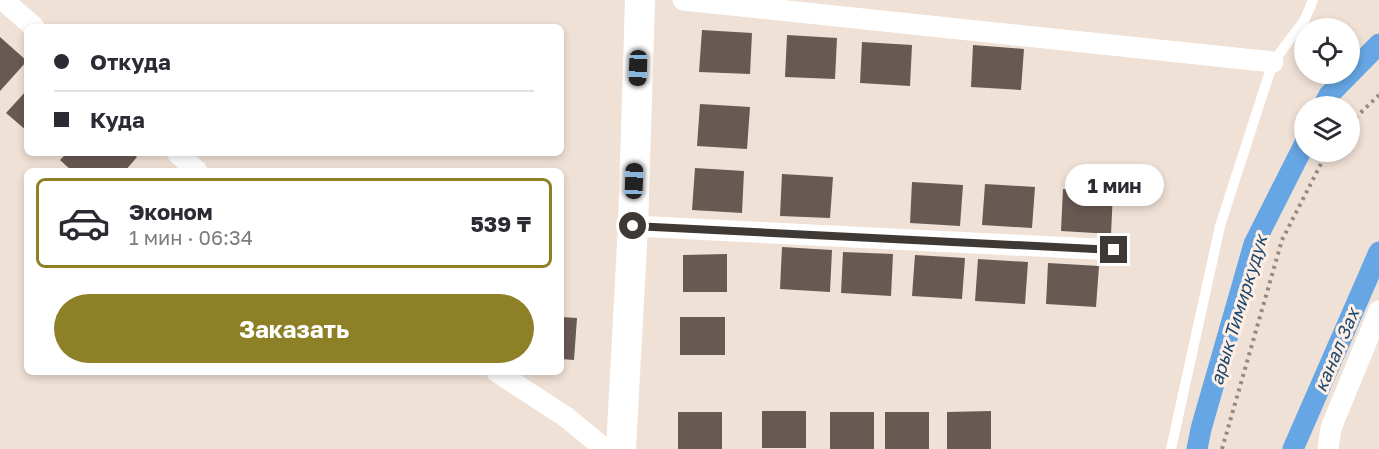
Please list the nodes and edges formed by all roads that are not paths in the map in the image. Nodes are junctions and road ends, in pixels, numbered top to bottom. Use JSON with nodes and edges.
{"nodes":[{"id":1,"x":3,"y":0,"type":"edge"},
{"id":2,"x":640,"y":0,"type":"edge"},
{"id":3,"x":683,"y":0,"type":"edge"},
{"id":4,"x":1313,"y":0,"type":"edge"},
{"id":5,"x":31,"y":24,"type":"edge"},
{"id":6,"x":1273,"y":62,"type":"junction"},
{"id":7,"x":180,"y":156,"type":"edge"},
{"id":8,"x":194,"y":168,"type":"edge"},
{"id":9,"x":633,"y":226,"type":"junction"},
{"id":10,"x":1114,"y":250,"type":"dead end"},
{"id":11,"x":1379,"y":311,"type":"edge"},
{"id":12,"x":502,"y":375,"type":"edge"},
{"id":13,"x":605,"y":449,"type":"edge"},
{"id":14,"x":621,"y":449,"type":"edge"},
{"id":15,"x":1171,"y":449,"type":"edge"},
{"id":16,"x":1328,"y":449,"type":"edge"}],
"edges":[{"from":1,"to":5,"type":"street"},
{"from":2,"to":9,"type":"main road"},
{"from":3,"to":6,"type":"street"},
{"from":4,"to":6,"type":"lane"},
{"from":6,"to":15,"type":"lane"},
{"from":7,"to":8,"type":"street"},
{"from":9,"to":10,"type":"street"},
{"from":9,"to":14,"type":"main road"},
{"from":11,"to":16,"type":"street"},
{"from":12,"to":13,"type":"street"}]}
